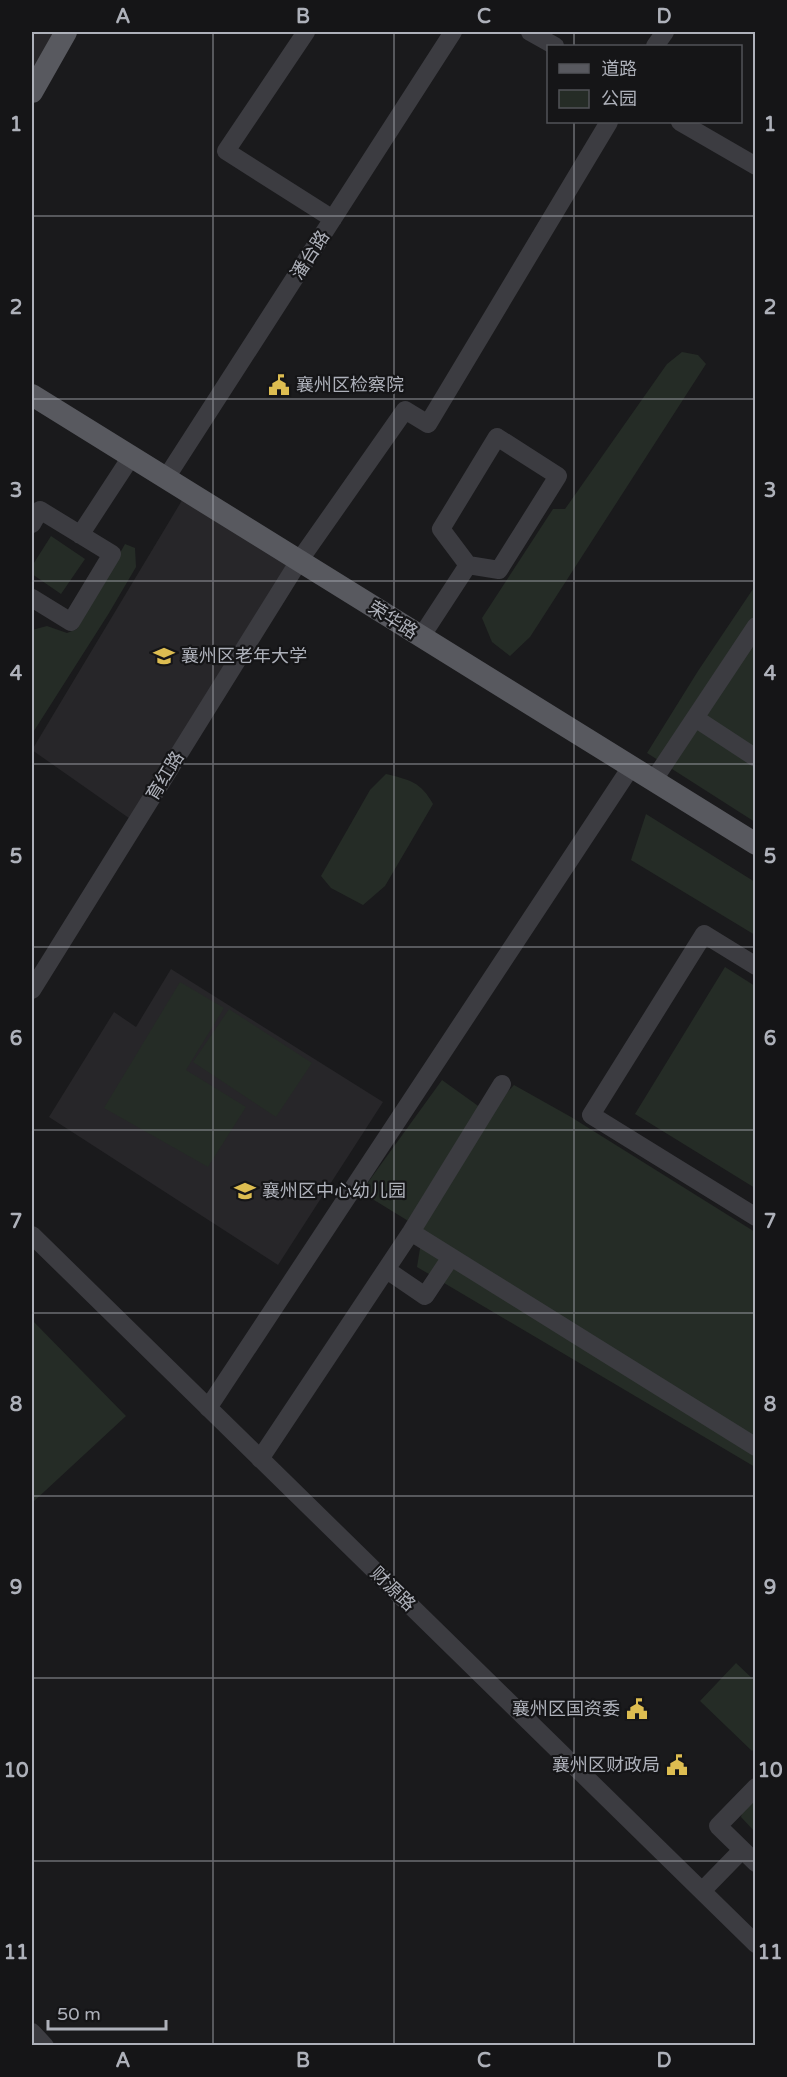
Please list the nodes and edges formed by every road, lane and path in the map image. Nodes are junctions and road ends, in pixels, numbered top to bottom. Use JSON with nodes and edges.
{"nodes":[{"id":1,"x":66,"y":32,"type":"edge"},
{"id":2,"x":306,"y":32,"type":"edge"},
{"id":3,"x":453,"y":32,"type":"edge"},
{"id":4,"x":530,"y":32,"type":"edge"},
{"id":5,"x":665,"y":32,"type":"edge"},
{"id":6,"x":553,"y":45,"type":"edge"},
{"id":7,"x":656,"y":45,"type":"edge"},
{"id":8,"x":32,"y":92,"type":"edge"},
{"id":9,"x":608,"y":123,"type":"edge"},
{"id":10,"x":682,"y":123,"type":"edge"},
{"id":11,"x":756,"y":166,"type":"edge"},
{"id":12,"x":333,"y":219,"type":"junction"},
{"id":13,"x":32,"y":395,"type":"edge"},
{"id":14,"x":131,"y":457,"type":"junction"},
{"id":15,"x":166,"y":478,"type":"junction"},
{"id":16,"x":32,"y":524,"type":"edge"},
{"id":17,"x":80,"y":534,"type":"junction"},
{"id":18,"x":299,"y":561,"type":"junction"},
{"id":19,"x":468,"y":565,"type":"junction"},
{"id":20,"x":32,"y":598,"type":"edge"},
{"id":21,"x":756,"y":626,"type":"edge"},
{"id":22,"x":421,"y":637,"type":"junction"},
{"id":23,"x":695,"y":718,"type":"junction"},
{"id":24,"x":756,"y":758,"type":"edge"},
{"id":25,"x":631,"y":767,"type":"junction"},
{"id":26,"x":653,"y":781,"type":"junction"},
{"id":27,"x":756,"y":844,"type":"edge"},
{"id":28,"x":756,"y":966,"type":"edge"},
{"id":29,"x":32,"y":990,"type":"edge"},
{"id":30,"x":502,"y":1084,"type":"dead end"},
{"id":31,"x":756,"y":1217,"type":"edge"},
{"id":32,"x":411,"y":1232,"type":"junction"},
{"id":33,"x":32,"y":1235,"type":"edge"},
{"id":34,"x":451,"y":1257,"type":"junction"},
{"id":35,"x":387,"y":1270,"type":"junction"},
{"id":36,"x":208,"y":1408,"type":"junction"},
{"id":37,"x":756,"y":1447,"type":"edge"},
{"id":38,"x":260,"y":1459,"type":"junction"},
{"id":39,"x":756,"y":1787,"type":"edge"},
{"id":40,"x":742,"y":1850,"type":"junction"},
{"id":41,"x":756,"y":1863,"type":"edge"},
{"id":42,"x":702,"y":1891,"type":"junction"},
{"id":43,"x":756,"y":1944,"type":"edge"},
{"id":44,"x":32,"y":2032,"type":"edge"},
{"id":45,"x":45,"y":2046,"type":"edge"}],
"edges":[{"from":1,"to":8,"type":"main road"},
{"from":2,"to":12,"type":"street"},
{"from":3,"to":12,"type":"street","name":"潘台路"},
{"from":4,"to":6,"type":"street"},
{"from":5,"to":7,"type":"street"},
{"from":9,"to":18,"type":"street","name":"育红路"},
{"from":10,"to":11,"type":"street"},
{"from":12,"to":15,"type":"street","name":"潘台路"},
{"from":13,"to":14,"type":"main road","name":"荣华路"},
{"from":14,"to":15,"type":"main road","name":"荣华路"},
{"from":14,"to":17,"type":"street"},
{"from":15,"to":18,"type":"main road","name":"荣华路"},
{"from":16,"to":17,"type":"street"},
{"from":17,"to":20,"type":"street"},
{"from":18,"to":22,"type":"main road","name":"荣华路"},
{"from":18,"to":29,"type":"street","name":"育红路"},
{"from":19,"to":19,"type":"street"},
{"from":19,"to":22,"type":"street"},
{"from":21,"to":23,"type":"street"},
{"from":22,"to":25,"type":"main road","name":"荣华路"},
{"from":23,"to":24,"type":"street"},
{"from":23,"to":26,"type":"street"},
{"from":25,"to":26,"type":"main road","name":"荣华路"},
{"from":25,"to":36,"type":"street"},
{"from":26,"to":27,"type":"main road","name":"荣华路"},
{"from":28,"to":31,"type":"street"},
{"from":30,"to":32,"type":"street"},
{"from":32,"to":34,"type":"street"},
{"from":32,"to":35,"type":"street"},
{"from":33,"to":36,"type":"street","name":"财源路"},
{"from":34,"to":35,"type":"street"},
{"from":34,"to":37,"type":"street"},
{"from":35,"to":38,"type":"street"},
{"from":36,"to":38,"type":"street","name":"财源路"},
{"from":38,"to":42,"type":"street","name":"财源路"},
{"from":39,"to":40,"type":"street"},
{"from":40,"to":41,"type":"street"},
{"from":40,"to":42,"type":"street"},
{"from":42,"to":43,"type":"street","name":"财源路"},
{"from":44,"to":45,"type":"street"}]}
